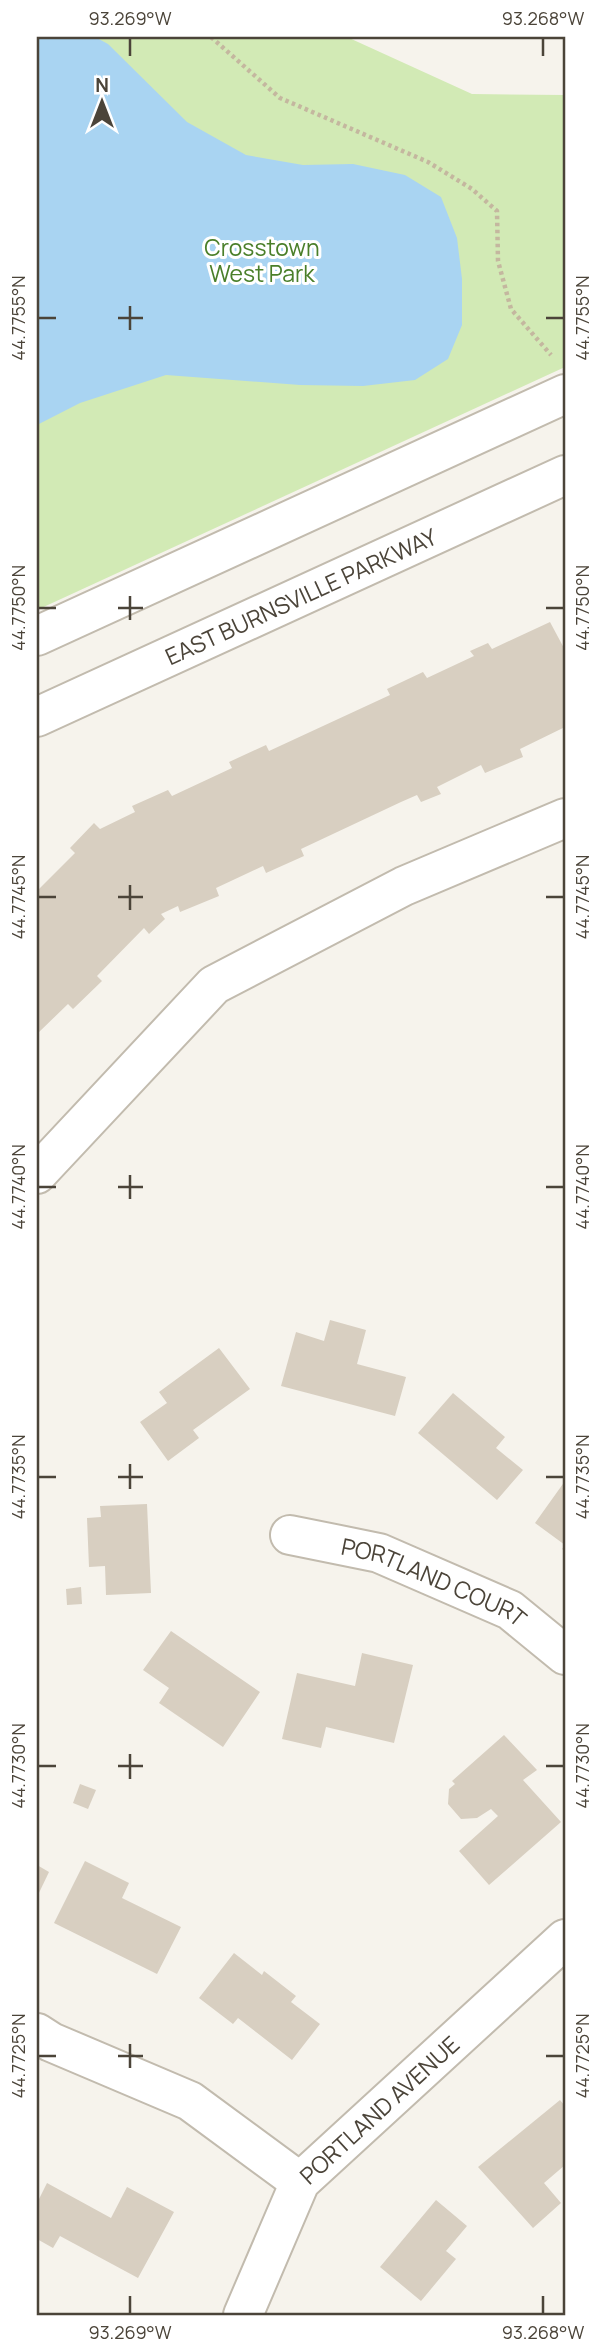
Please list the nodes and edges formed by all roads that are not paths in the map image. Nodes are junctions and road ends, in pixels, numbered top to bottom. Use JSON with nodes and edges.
{"nodes":[{"id":1,"x":565,"y":394,"type":"edge"},
{"id":2,"x":565,"y":475,"type":"edge"},
{"id":3,"x":37,"y":636,"type":"edge"},
{"id":4,"x":37,"y":717,"type":"edge"},
{"id":5,"x":565,"y":818,"type":"edge"},
{"id":6,"x":37,"y":1174,"type":"edge"},
{"id":7,"x":290,"y":1535,"type":"dead end"},
{"id":8,"x":565,"y":1655,"type":"edge"},
{"id":9,"x":565,"y":1939,"type":"edge"},
{"id":10,"x":37,"y":2033,"type":"edge"},
{"id":11,"x":300,"y":2182,"type":"junction"},
{"id":12,"x":243,"y":2315,"type":"edge"}],
"edges":[{"from":1,"to":3,"type":"street"},
{"from":2,"to":4,"type":"street","name":"EAST BURNSVILLE PARKWAY"},
{"from":5,"to":6,"type":"street"},
{"from":7,"to":8,"type":"street","name":"PORTLAND COURT"},
{"from":9,"to":11,"type":"street","name":"PORTLAND AVENUE"},
{"from":10,"to":11,"type":"street"},
{"from":11,"to":12,"type":"street","name":"PORTLAND AVENUE"}]}
